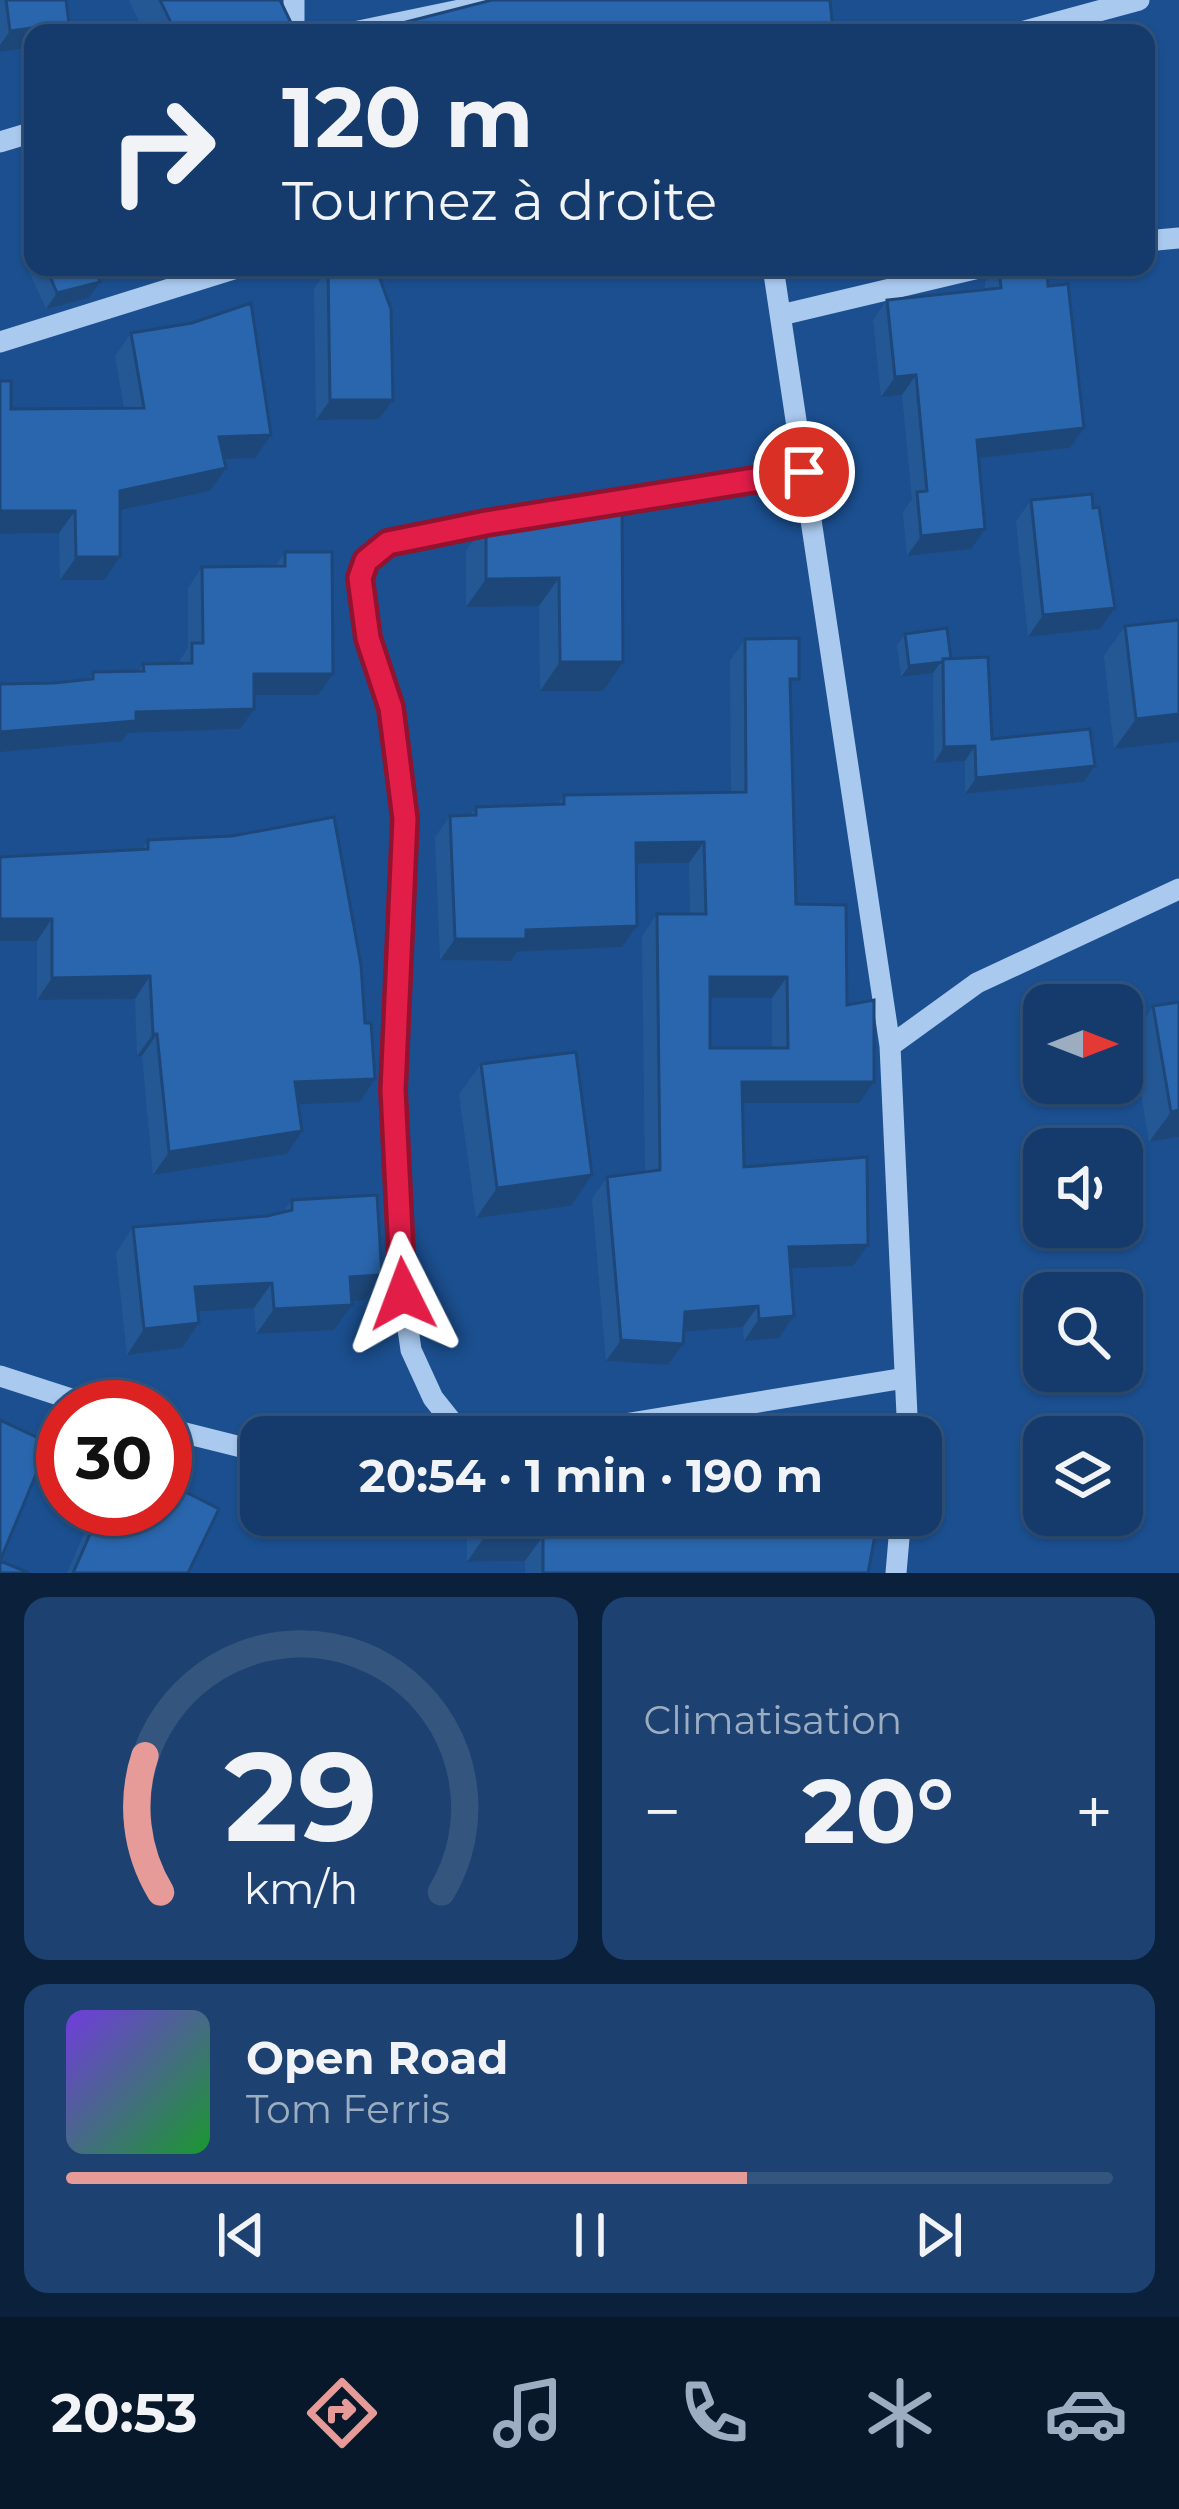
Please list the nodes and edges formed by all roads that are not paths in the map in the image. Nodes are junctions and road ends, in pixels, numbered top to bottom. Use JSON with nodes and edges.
{"nodes":[{"id":1,"x":508,"y":0,"type":"edge"},
{"id":2,"x":1139,"y":0,"type":"edge"},
{"id":3,"x":392,"y":24,"type":"edge"},
{"id":4,"x":1050,"y":24,"type":"edge"},
{"id":5,"x":211,"y":276,"type":"edge"},
{"id":6,"x":774,"y":276,"type":"edge"},
{"id":7,"x":945,"y":276,"type":"edge"},
{"id":8,"x":781,"y":315,"type":"junction"},
{"id":9,"x":0,"y":341,"type":"edge"},
{"id":10,"x":804,"y":472,"type":"junction"},
{"id":11,"x":1179,"y":890,"type":"edge"},
{"id":12,"x":890,"y":1046,"type":"junction"},
{"id":13,"x":0,"y":1376,"type":"edge"},
{"id":14,"x":905,"y":1378,"type":"junction"},
{"id":15,"x":36,"y":1388,"type":"edge"},
{"id":16,"x":448,"y":1416,"type":"edge"},
{"id":17,"x":673,"y":1416,"type":"edge"},
{"id":18,"x":907,"y":1416,"type":"edge"},
{"id":19,"x":192,"y":1435,"type":"edge"},
{"id":20,"x":240,"y":1447,"type":"edge"},
{"id":21,"x":899,"y":1536,"type":"edge"},
{"id":22,"x":896,"y":1573,"type":"edge"}],
"edges":[{"from":1,"to":3,"type":"street"},
{"from":2,"to":4,"type":"street"},
{"from":5,"to":9,"type":"street"},
{"from":6,"to":8,"type":"street"},
{"from":7,"to":8,"type":"street"},
{"from":8,"to":10,"type":"street"},
{"from":10,"to":12,"type":"street"},
{"from":10,"to":16,"type":"street"},
{"from":11,"to":12,"type":"street"},
{"from":12,"to":14,"type":"street"},
{"from":13,"to":15,"type":"street"},
{"from":14,"to":17,"type":"street"},
{"from":14,"to":18,"type":"street"},
{"from":19,"to":20,"type":"street"},
{"from":21,"to":22,"type":"street"}]}
